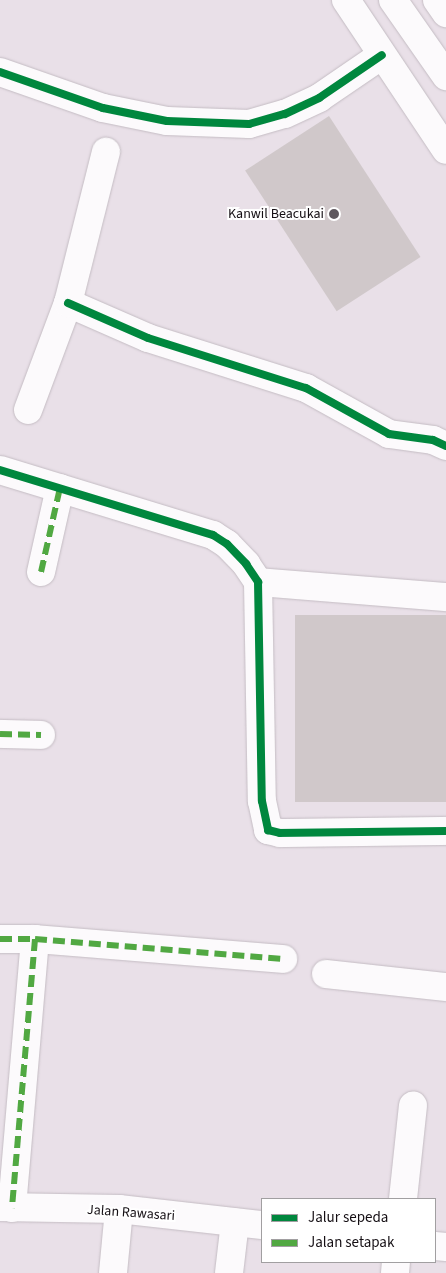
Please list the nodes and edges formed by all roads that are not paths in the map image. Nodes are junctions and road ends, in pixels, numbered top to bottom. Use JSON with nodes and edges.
{"nodes":[{"id":1,"x":346,"y":0,"type":"edge"},
{"id":2,"x":393,"y":0,"type":"edge"},
{"id":3,"x":437,"y":0,"type":"edge"},
{"id":4,"x":362,"y":12,"type":"edge"},
{"id":5,"x":446,"y":13,"type":"edge"},
{"id":6,"x":382,"y":55,"type":"junction"},
{"id":7,"x":0,"y":72,"type":"edge"},
{"id":8,"x":446,"y":76,"type":"edge"},
{"id":9,"x":446,"y":150,"type":"edge"},
{"id":10,"x":106,"y":152,"type":"dead end"},
{"id":11,"x":68,"y":303,"type":"junction"},
{"id":12,"x":28,"y":410,"type":"dead end"},
{"id":13,"x":446,"y":446,"type":"edge"},
{"id":14,"x":0,"y":470,"type":"edge"},
{"id":15,"x":60,"y":488,"type":"junction"},
{"id":16,"x":42,"y":572,"type":"dead end"},
{"id":17,"x":258,"y":582,"type":"junction"},
{"id":18,"x":446,"y":597,"type":"edge"},
{"id":19,"x":0,"y":734,"type":"edge"},
{"id":20,"x":41,"y":735,"type":"dead end"},
{"id":21,"x":446,"y":830,"type":"edge"},
{"id":22,"x":0,"y":939,"type":"edge"},
{"id":23,"x":35,"y":939,"type":"junction"},
{"id":24,"x":282,"y":959,"type":"dead end"},
{"id":25,"x":326,"y":974,"type":"dead end"},
{"id":26,"x":446,"y":986,"type":"edge"},
{"id":27,"x":413,"y":1106,"type":"dead end"},
{"id":28,"x":403,"y":1198,"type":"edge"},
{"id":29,"x":6,"y":1207,"type":"edge"},
{"id":30,"x":119,"y":1209,"type":"junction"},
{"id":31,"x":235,"y":1222,"type":"junction"},
{"id":32,"x":261,"y":1225,"type":"edge"},
{"id":33,"x":113,"y":1273,"type":"edge"},
{"id":34,"x":229,"y":1273,"type":"edge"}],
"edges":[{"from":1,"to":4,"type":"main road"},
{"from":2,"to":8,"type":"main road"},
{"from":3,"to":5,"type":"main road"},
{"from":4,"to":6,"type":"main road"},
{"from":6,"to":7,"type":"main road"},
{"from":6,"to":9,"type":"main road"},
{"from":10,"to":11,"type":"main road"},
{"from":11,"to":12,"type":"main road"},
{"from":11,"to":13,"type":"main road"},
{"from":14,"to":15,"type":"main road"},
{"from":15,"to":16,"type":"main road"},
{"from":15,"to":17,"type":"main road"},
{"from":17,"to":18,"type":"main road"},
{"from":17,"to":21,"type":"main road"},
{"from":19,"to":20,"type":"main road"},
{"from":22,"to":23,"type":"main road"},
{"from":23,"to":24,"type":"main road"},
{"from":23,"to":29,"type":"main road"},
{"from":25,"to":26,"type":"main road"},
{"from":27,"to":28,"type":"main road"},
{"from":29,"to":30,"type":"main road","name":"Jalan Rawasari"},
{"from":30,"to":31,"type":"main road","name":"Jalan Rawasari"},
{"from":30,"to":33,"type":"main road"},
{"from":31,"to":32,"type":"main road","name":"Jalan Rawasari"},
{"from":31,"to":34,"type":"main road"}]}
